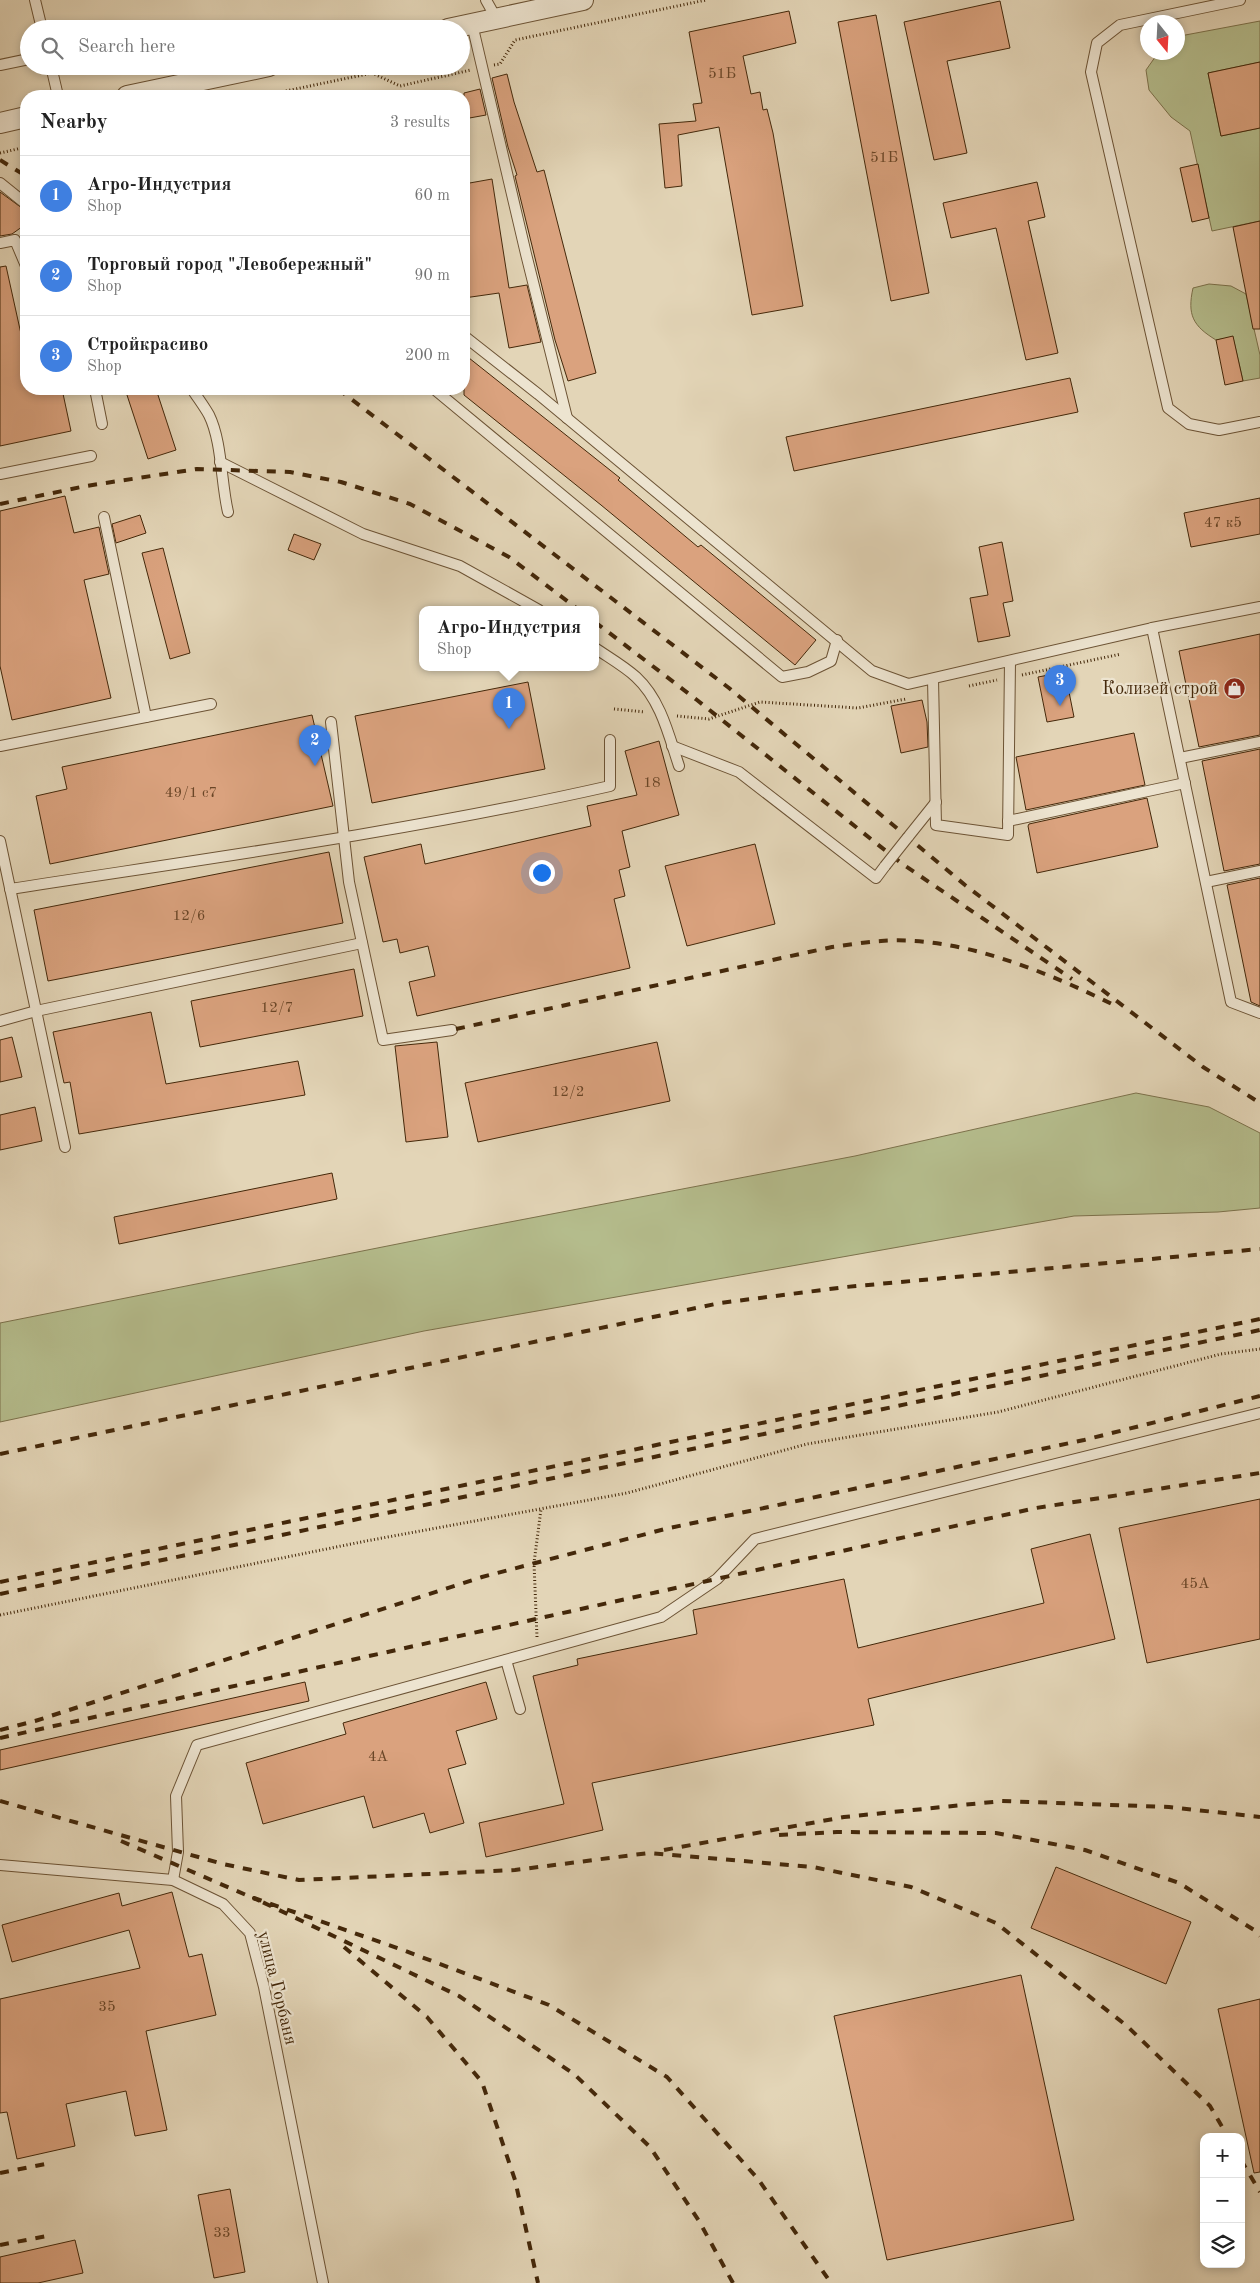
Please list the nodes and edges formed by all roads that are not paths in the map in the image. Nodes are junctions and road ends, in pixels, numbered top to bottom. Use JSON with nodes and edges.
{"nodes":[{"id":1,"x":35,"y":0,"type":"edge"},
{"id":2,"x":486,"y":0,"type":"edge"},
{"id":3,"x":583,"y":0,"type":"edge"},
{"id":4,"x":1240,"y":0,"type":"edge"},
{"id":5,"x":496,"y":18,"type":"junction"},
{"id":6,"x":40,"y":20,"type":"edge"},
{"id":7,"x":472,"y":24,"type":"joint"},
{"id":8,"x":20,"y":60,"type":"edge"},
{"id":9,"x":0,"y":65,"type":"edge"},
{"id":10,"x":53,"y":75,"type":"edge"},
{"id":11,"x":233,"y":75,"type":"edge"},
{"id":12,"x":57,"y":90,"type":"edge"},
{"id":13,"x":174,"y":90,"type":"edge"},
{"id":14,"x":20,"y":118,"type":"edge"},
{"id":15,"x":0,"y":123,"type":"edge"},
{"id":16,"x":0,"y":183,"type":"edge"},
{"id":17,"x":20,"y":199,"type":"edge"},
{"id":18,"x":0,"y":243,"type":"edge"},
{"id":19,"x":20,"y":252,"type":"edge"},
{"id":20,"x":470,"y":341,"type":"edge"},
{"id":21,"x":96,"y":395,"type":"edge"},
{"id":22,"x":196,"y":395,"type":"edge"},
{"id":23,"x":441,"y":395,"type":"edge"},
{"id":24,"x":567,"y":418,"type":"junction"},
{"id":25,"x":1260,"y":422,"type":"edge"},
{"id":26,"x":102,"y":424,"type":"dead end"},
{"id":27,"x":91,"y":456,"type":"dead end"},
{"id":28,"x":220,"y":462,"type":"junction"},
{"id":29,"x":0,"y":474,"type":"edge"},
{"id":30,"x":228,"y":512,"type":"dead end"},
{"id":31,"x":104,"y":517,"type":"dead end"},
{"id":32,"x":532,"y":606,"type":"edge"},
{"id":33,"x":1260,"y":607,"type":"edge"},
{"id":34,"x":1152,"y":628,"type":"junction"},
{"id":35,"x":837,"y":640,"type":"junction"},
{"id":36,"x":599,"y":651,"type":"edge"},
{"id":37,"x":1010,"y":660,"type":"junction"},
{"id":38,"x":933,"y":679,"type":"junction"},
{"id":39,"x":210,"y":704,"type":"dead end"},
{"id":40,"x":146,"y":717,"type":"junction"},
{"id":41,"x":330,"y":722,"type":"dead end"},
{"id":42,"x":610,"y":740,"type":"dead end"},
{"id":43,"x":1260,"y":742,"type":"edge"},
{"id":44,"x":0,"y":746,"type":"edge"},
{"id":45,"x":672,"y":746,"type":"junction"},
{"id":46,"x":1180,"y":758,"type":"junction"},
{"id":47,"x":679,"y":766,"type":"dead end"},
{"id":48,"x":1185,"y":783,"type":"junction"},
{"id":49,"x":936,"y":802,"type":"junction"},
{"id":50,"x":1008,"y":821,"type":"junction"},
{"id":51,"x":344,"y":837,"type":"junction"},
{"id":52,"x":0,"y":841,"type":"edge"},
{"id":53,"x":1260,"y":871,"type":"edge"},
{"id":54,"x":1206,"y":882,"type":"junction"},
{"id":55,"x":10,"y":889,"type":"junction"},
{"id":56,"x":362,"y":943,"type":"junction"},
{"id":57,"x":36,"y":1011,"type":"junction"},
{"id":58,"x":1260,"y":1013,"type":"edge"},
{"id":59,"x":0,"y":1021,"type":"edge"},
{"id":60,"x":452,"y":1030,"type":"dead end"},
{"id":61,"x":65,"y":1147,"type":"dead end"},
{"id":62,"x":1260,"y":1413,"type":"edge"},
{"id":63,"x":506,"y":1660,"type":"junction"},
{"id":64,"x":520,"y":1709,"type":"dead end"},
{"id":65,"x":0,"y":1865,"type":"edge"},
{"id":66,"x":173,"y":1880,"type":"junction"},
{"id":67,"x":323,"y":2283,"type":"edge"}],
"edges":[{"from":1,"to":6,"type":"lane"},
{"from":2,"to":5,"type":"lane"},
{"from":3,"to":5,"type":"street"},
{"from":4,"to":25,"type":"lane"},
{"from":5,"to":7,"type":"street"},
{"from":7,"to":24,"type":"lane"},
{"from":8,"to":9,"type":"lane"},
{"from":10,"to":12,"type":"lane"},
{"from":11,"to":13,"type":"street"},
{"from":14,"to":15,"type":"street"},
{"from":16,"to":17,"type":"lane"},
{"from":18,"to":19,"type":"lane"},
{"from":20,"to":24,"type":"lane"},
{"from":21,"to":26,"type":"lane"},
{"from":22,"to":28,"type":"lane"},
{"from":23,"to":35,"type":"lane"},
{"from":24,"to":35,"type":"lane"},
{"from":27,"to":29,"type":"lane"},
{"from":28,"to":30,"type":"lane"},
{"from":28,"to":32,"type":"lane"},
{"from":31,"to":40,"type":"lane"},
{"from":33,"to":34,"type":"lane"},
{"from":34,"to":37,"type":"lane"},
{"from":34,"to":46,"type":"lane"},
{"from":35,"to":38,"type":"lane"},
{"from":36,"to":45,"type":"lane"},
{"from":37,"to":38,"type":"lane"},
{"from":37,"to":50,"type":"lane"},
{"from":38,"to":49,"type":"lane"},
{"from":39,"to":40,"type":"lane"},
{"from":40,"to":44,"type":"lane"},
{"from":41,"to":51,"type":"lane"},
{"from":42,"to":51,"type":"lane"},
{"from":43,"to":46,"type":"lane"},
{"from":45,"to":47,"type":"lane"},
{"from":45,"to":49,"type":"lane","bridge":true},
{"from":46,"to":48,"type":"lane"},
{"from":48,"to":50,"type":"lane"},
{"from":48,"to":54,"type":"lane"},
{"from":49,"to":50,"type":"lane"},
{"from":51,"to":55,"type":"lane"},
{"from":51,"to":56,"type":"lane"},
{"from":52,"to":55,"type":"lane"},
{"from":53,"to":54,"type":"lane"},
{"from":54,"to":58,"type":"lane"},
{"from":55,"to":57,"type":"lane"},
{"from":56,"to":57,"type":"lane"},
{"from":56,"to":60,"type":"lane"},
{"from":57,"to":59,"type":"lane"},
{"from":57,"to":61,"type":"lane"},
{"from":62,"to":63,"type":"lane"},
{"from":63,"to":64,"type":"lane"},
{"from":63,"to":66,"type":"lane"},
{"from":65,"to":66,"type":"lane","name":"улица Горбаня"},
{"from":66,"to":67,"type":"lane","name":"улица Горбаня"}]}
